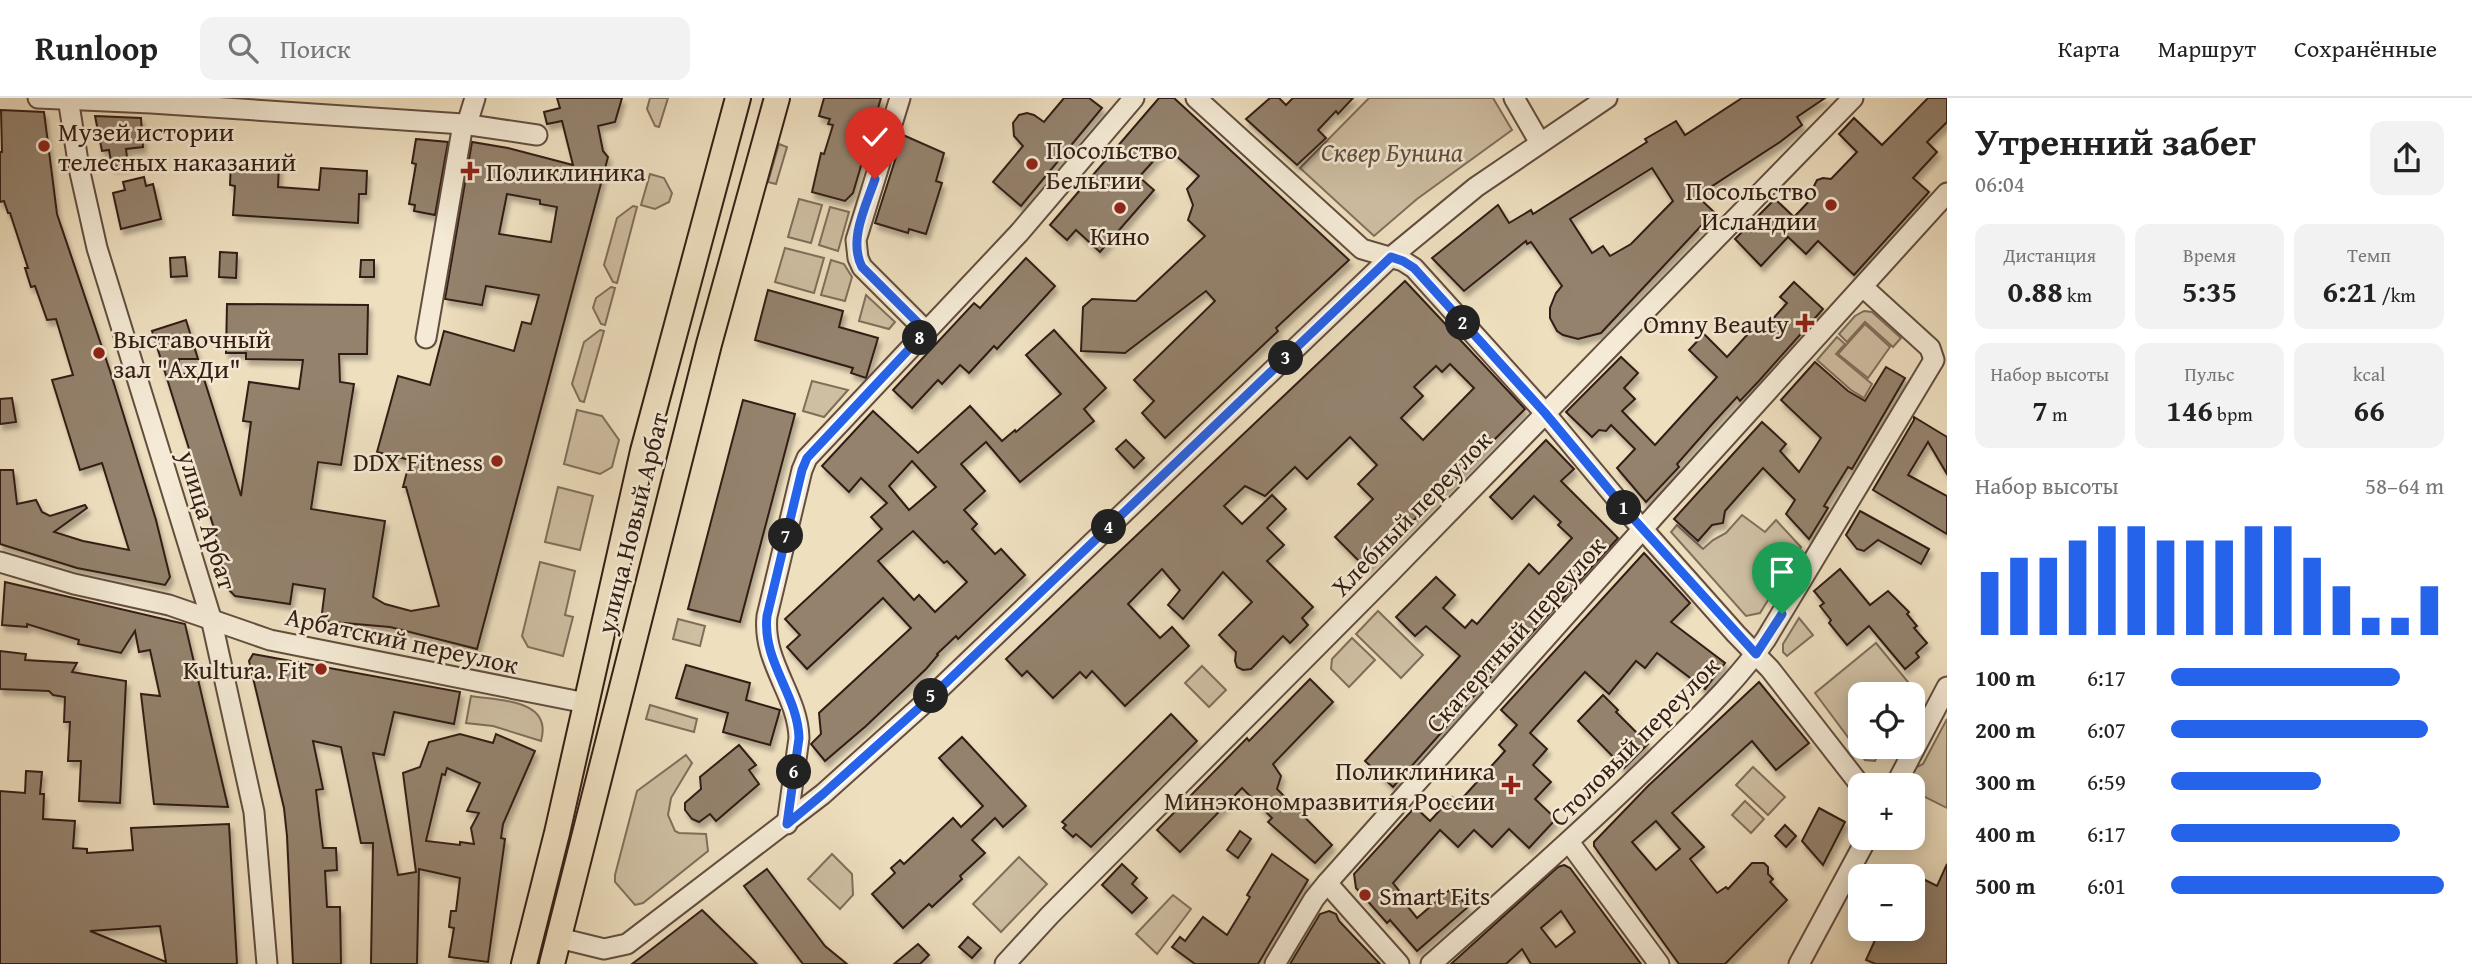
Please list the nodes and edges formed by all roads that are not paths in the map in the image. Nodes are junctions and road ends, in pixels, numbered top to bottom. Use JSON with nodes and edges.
{"nodes":[{"id":1,"x":38,"y":98,"type":"edge"},
{"id":2,"x":474,"y":98,"type":"edge"},
{"id":3,"x":738,"y":98,"type":"edge"},
{"id":4,"x":777,"y":98,"type":"edge"},
{"id":5,"x":900,"y":98,"type":"edge"},
{"id":6,"x":1134,"y":98,"type":"edge"},
{"id":7,"x":1196,"y":98,"type":"edge"},
{"id":8,"x":1514,"y":98,"type":"edge"},
{"id":9,"x":1607,"y":98,"type":"edge"},
{"id":10,"x":1853,"y":98,"type":"edge"},
{"id":11,"x":68,"y":99,"type":"edge"},
{"id":12,"x":465,"y":124,"type":"junction"},
{"id":13,"x":537,"y":135,"type":"dead end"},
{"id":14,"x":1540,"y":143,"type":"junction"},
{"id":15,"x":1947,"y":193,"type":"edge"},
{"id":16,"x":1391,"y":257,"type":"junction"},
{"id":17,"x":1863,"y":287,"type":"junction"},
{"id":18,"x":926,"y":331,"type":"junction"},
{"id":19,"x":426,"y":338,"type":"dead end"},
{"id":20,"x":1545,"y":413,"type":"junction"},
{"id":21,"x":1643,"y":529,"type":"junction"},
{"id":22,"x":0,"y":562,"type":"edge"},
{"id":23,"x":211,"y":618,"type":"junction"},
{"id":24,"x":1756,"y":654,"type":"junction"},
{"id":25,"x":1947,"y":687,"type":"edge"},
{"id":26,"x":586,"y":703,"type":"junction"},
{"id":27,"x":1851,"y":773,"type":"edge"},
{"id":28,"x":1902,"y":773,"type":"edge"},
{"id":29,"x":787,"y":824,"type":"junction"},
{"id":30,"x":1569,"y":842,"type":"junction"},
{"id":31,"x":1861,"y":850,"type":"edge"},
{"id":32,"x":1326,"y":883,"type":"junction"},
{"id":33,"x":559,"y":938,"type":"junction"},
{"id":34,"x":267,"y":964,"type":"edge"},
{"id":35,"x":524,"y":964,"type":"edge"},
{"id":36,"x":552,"y":964,"type":"edge"},
{"id":37,"x":1005,"y":964,"type":"edge"},
{"id":38,"x":1275,"y":964,"type":"edge"},
{"id":39,"x":1399,"y":964,"type":"edge"},
{"id":40,"x":1431,"y":964,"type":"edge"},
{"id":41,"x":1659,"y":964,"type":"edge"},
{"id":42,"x":1799,"y":964,"type":"edge"}],
"edges":[{"from":1,"to":11,"type":"street"},
{"from":2,"to":12,"type":"street"},
{"from":3,"to":26,"type":"main road","name":"улица Новый Арбат"},
{"from":4,"to":33,"type":"main road","name":"улица Новый Арбат"},
{"from":5,"to":18,"type":"street"},
{"from":6,"to":18,"type":"street"},
{"from":7,"to":16,"type":"street"},
{"from":8,"to":14,"type":"street"},
{"from":9,"to":14,"type":"street"},
{"from":10,"to":20,"type":"street","name":"Хлебный переулок"},
{"from":11,"to":12,"type":"street"},
{"from":11,"to":23,"type":"street","name":"улица Арбат"},
{"from":12,"to":13,"type":"street"},
{"from":12,"to":19,"type":"street"},
{"from":14,"to":16,"type":"street"},
{"from":15,"to":17,"type":"street","name":"Скатертный переулок"},
{"from":16,"to":20,"type":"street"},
{"from":16,"to":29,"type":"street"},
{"from":17,"to":21,"type":"street","name":"Скатертный переулок"},
{"from":17,"to":24,"type":"street","name":"Столовый переулок"},
{"from":18,"to":29,"type":"street"},
{"from":20,"to":21,"type":"street"},
{"from":20,"to":37,"type":"street","name":"Хлебный переулок"},
{"from":21,"to":24,"type":"street"},
{"from":21,"to":32,"type":"street","name":"Скатертный переулок"},
{"from":22,"to":23,"type":"street","name":"Арбатский переулок"},
{"from":23,"to":26,"type":"street","name":"Арбатский переулок"},
{"from":23,"to":34,"type":"street","name":"улица Арбат"},
{"from":24,"to":27,"type":"street"},
{"from":24,"to":30,"type":"street","name":"Столовый переулок"},
{"from":25,"to":28,"type":"street"},
{"from":26,"to":35,"type":"main road","name":"улица Новый Арбат"},
{"from":29,"to":33,"type":"street"},
{"from":30,"to":40,"type":"street","name":"Столовый переулок"},
{"from":30,"to":41,"type":"street"},
{"from":31,"to":42,"type":"street"},
{"from":32,"to":38,"type":"street","name":"Скатертный переулок"},
{"from":32,"to":39,"type":"street"},
{"from":33,"to":36,"type":"main road","name":"улица Новый Арбат"}]}
